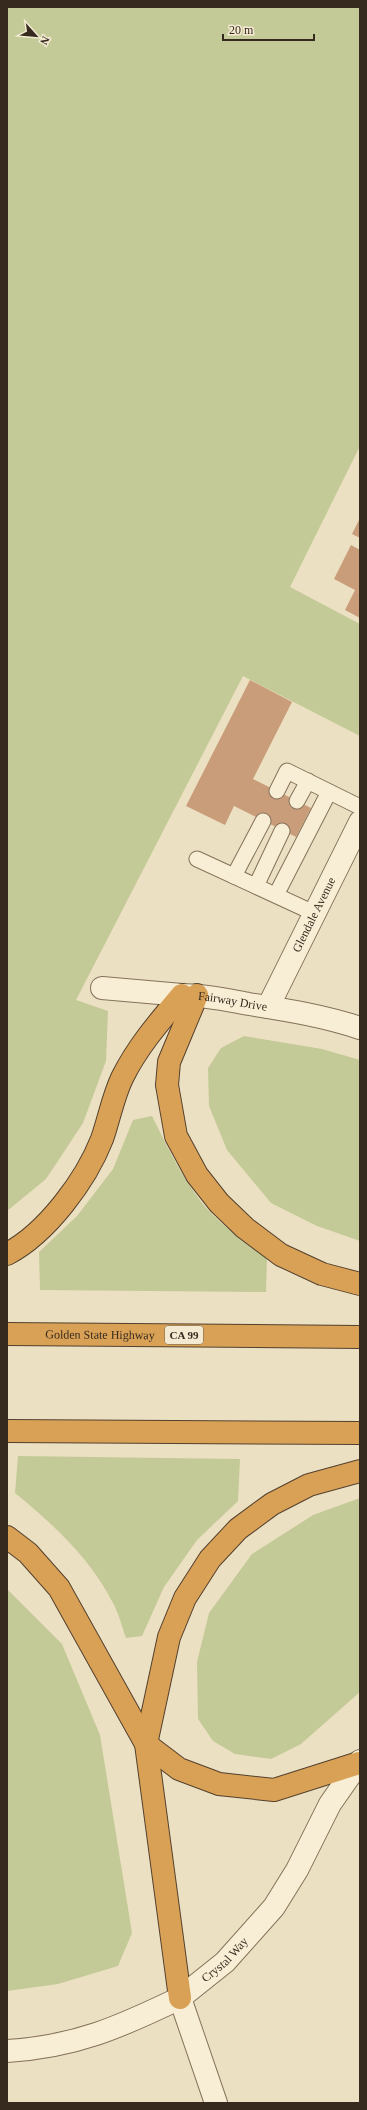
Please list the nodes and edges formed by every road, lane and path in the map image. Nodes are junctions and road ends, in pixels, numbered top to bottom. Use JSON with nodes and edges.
{"nodes":[{"id":1,"x":308,"y":781,"type":"junction"},
{"id":2,"x":277,"y":791,"type":"dead end"},
{"id":3,"x":329,"y":792,"type":"junction"},
{"id":4,"x":298,"y":801,"type":"dead end"},
{"id":5,"x":360,"y":807,"type":"edge"},
{"id":6,"x":263,"y":820,"type":"dead end"},
{"id":7,"x":360,"y":822,"type":"edge"},
{"id":8,"x":282,"y":831,"type":"dead end"},
{"id":9,"x":197,"y":859,"type":"dead end"},
{"id":10,"x":234,"y":876,"type":"junction"},
{"id":11,"x":256,"y":886,"type":"junction"},
{"id":12,"x":276,"y":895,"type":"junction"},
{"id":13,"x":314,"y":913,"type":"junction"},
{"id":14,"x":102,"y":988,"type":"dead end"},
{"id":15,"x":190,"y":995,"type":"junction"},
{"id":16,"x":268,"y":1007,"type":"junction"},
{"id":17,"x":360,"y":1028,"type":"edge"},
{"id":18,"x":7,"y":1254,"type":"edge"},
{"id":19,"x":360,"y":1284,"type":"edge"},
{"id":20,"x":7,"y":1334,"type":"edge"},
{"id":21,"x":360,"y":1337,"type":"edge"},
{"id":22,"x":7,"y":1431,"type":"edge"},
{"id":23,"x":360,"y":1433,"type":"edge"},
{"id":24,"x":360,"y":1472,"type":"edge"},
{"id":25,"x":7,"y":1537,"type":"edge"},
{"id":26,"x":146,"y":1744,"type":"junction"},
{"id":27,"x":359,"y":1762,"type":"edge"},
{"id":28,"x":180,"y":1998,"type":"junction"},
{"id":29,"x":7,"y":2051,"type":"edge"},
{"id":30,"x":216,"y":2103,"type":"edge"}],
"edges":[{"from":1,"to":2,"type":"lane"},
{"from":1,"to":3,"type":"lane"},
{"from":1,"to":4,"type":"lane"},
{"from":3,"to":5,"type":"lane"},
{"from":3,"to":12,"type":"lane"},
{"from":6,"to":10,"type":"lane"},
{"from":7,"to":13,"type":"street","name":"Glendale Avenue"},
{"from":8,"to":11,"type":"lane"},
{"from":9,"to":10,"type":"lane"},
{"from":10,"to":11,"type":"lane"},
{"from":11,"to":12,"type":"lane"},
{"from":12,"to":13,"type":"lane"},
{"from":13,"to":16,"type":"street","name":"Glendale Avenue"},
{"from":14,"to":15,"type":"street","name":"Fairway Drive"},
{"from":15,"to":16,"type":"street","name":"Fairway Drive"},
{"from":15,"to":18,"type":"highway"},
{"from":15,"to":19,"type":"highway"},
{"from":16,"to":17,"type":"street","name":"Fairway Drive"},
{"from":20,"to":21,"type":"highway","name":"Golden State Highway","number":"CA 99"},
{"from":22,"to":23,"type":"highway"},
{"from":24,"to":26,"type":"highway"},
{"from":25,"to":26,"type":"highway"},
{"from":26,"to":27,"type":"highway"},
{"from":26,"to":28,"type":"highway"},
{"from":27,"to":28,"type":"street","name":"Crystal Way"},
{"from":28,"to":29,"type":"street","name":"Crystal Way"},
{"from":28,"to":30,"type":"street"}]}
